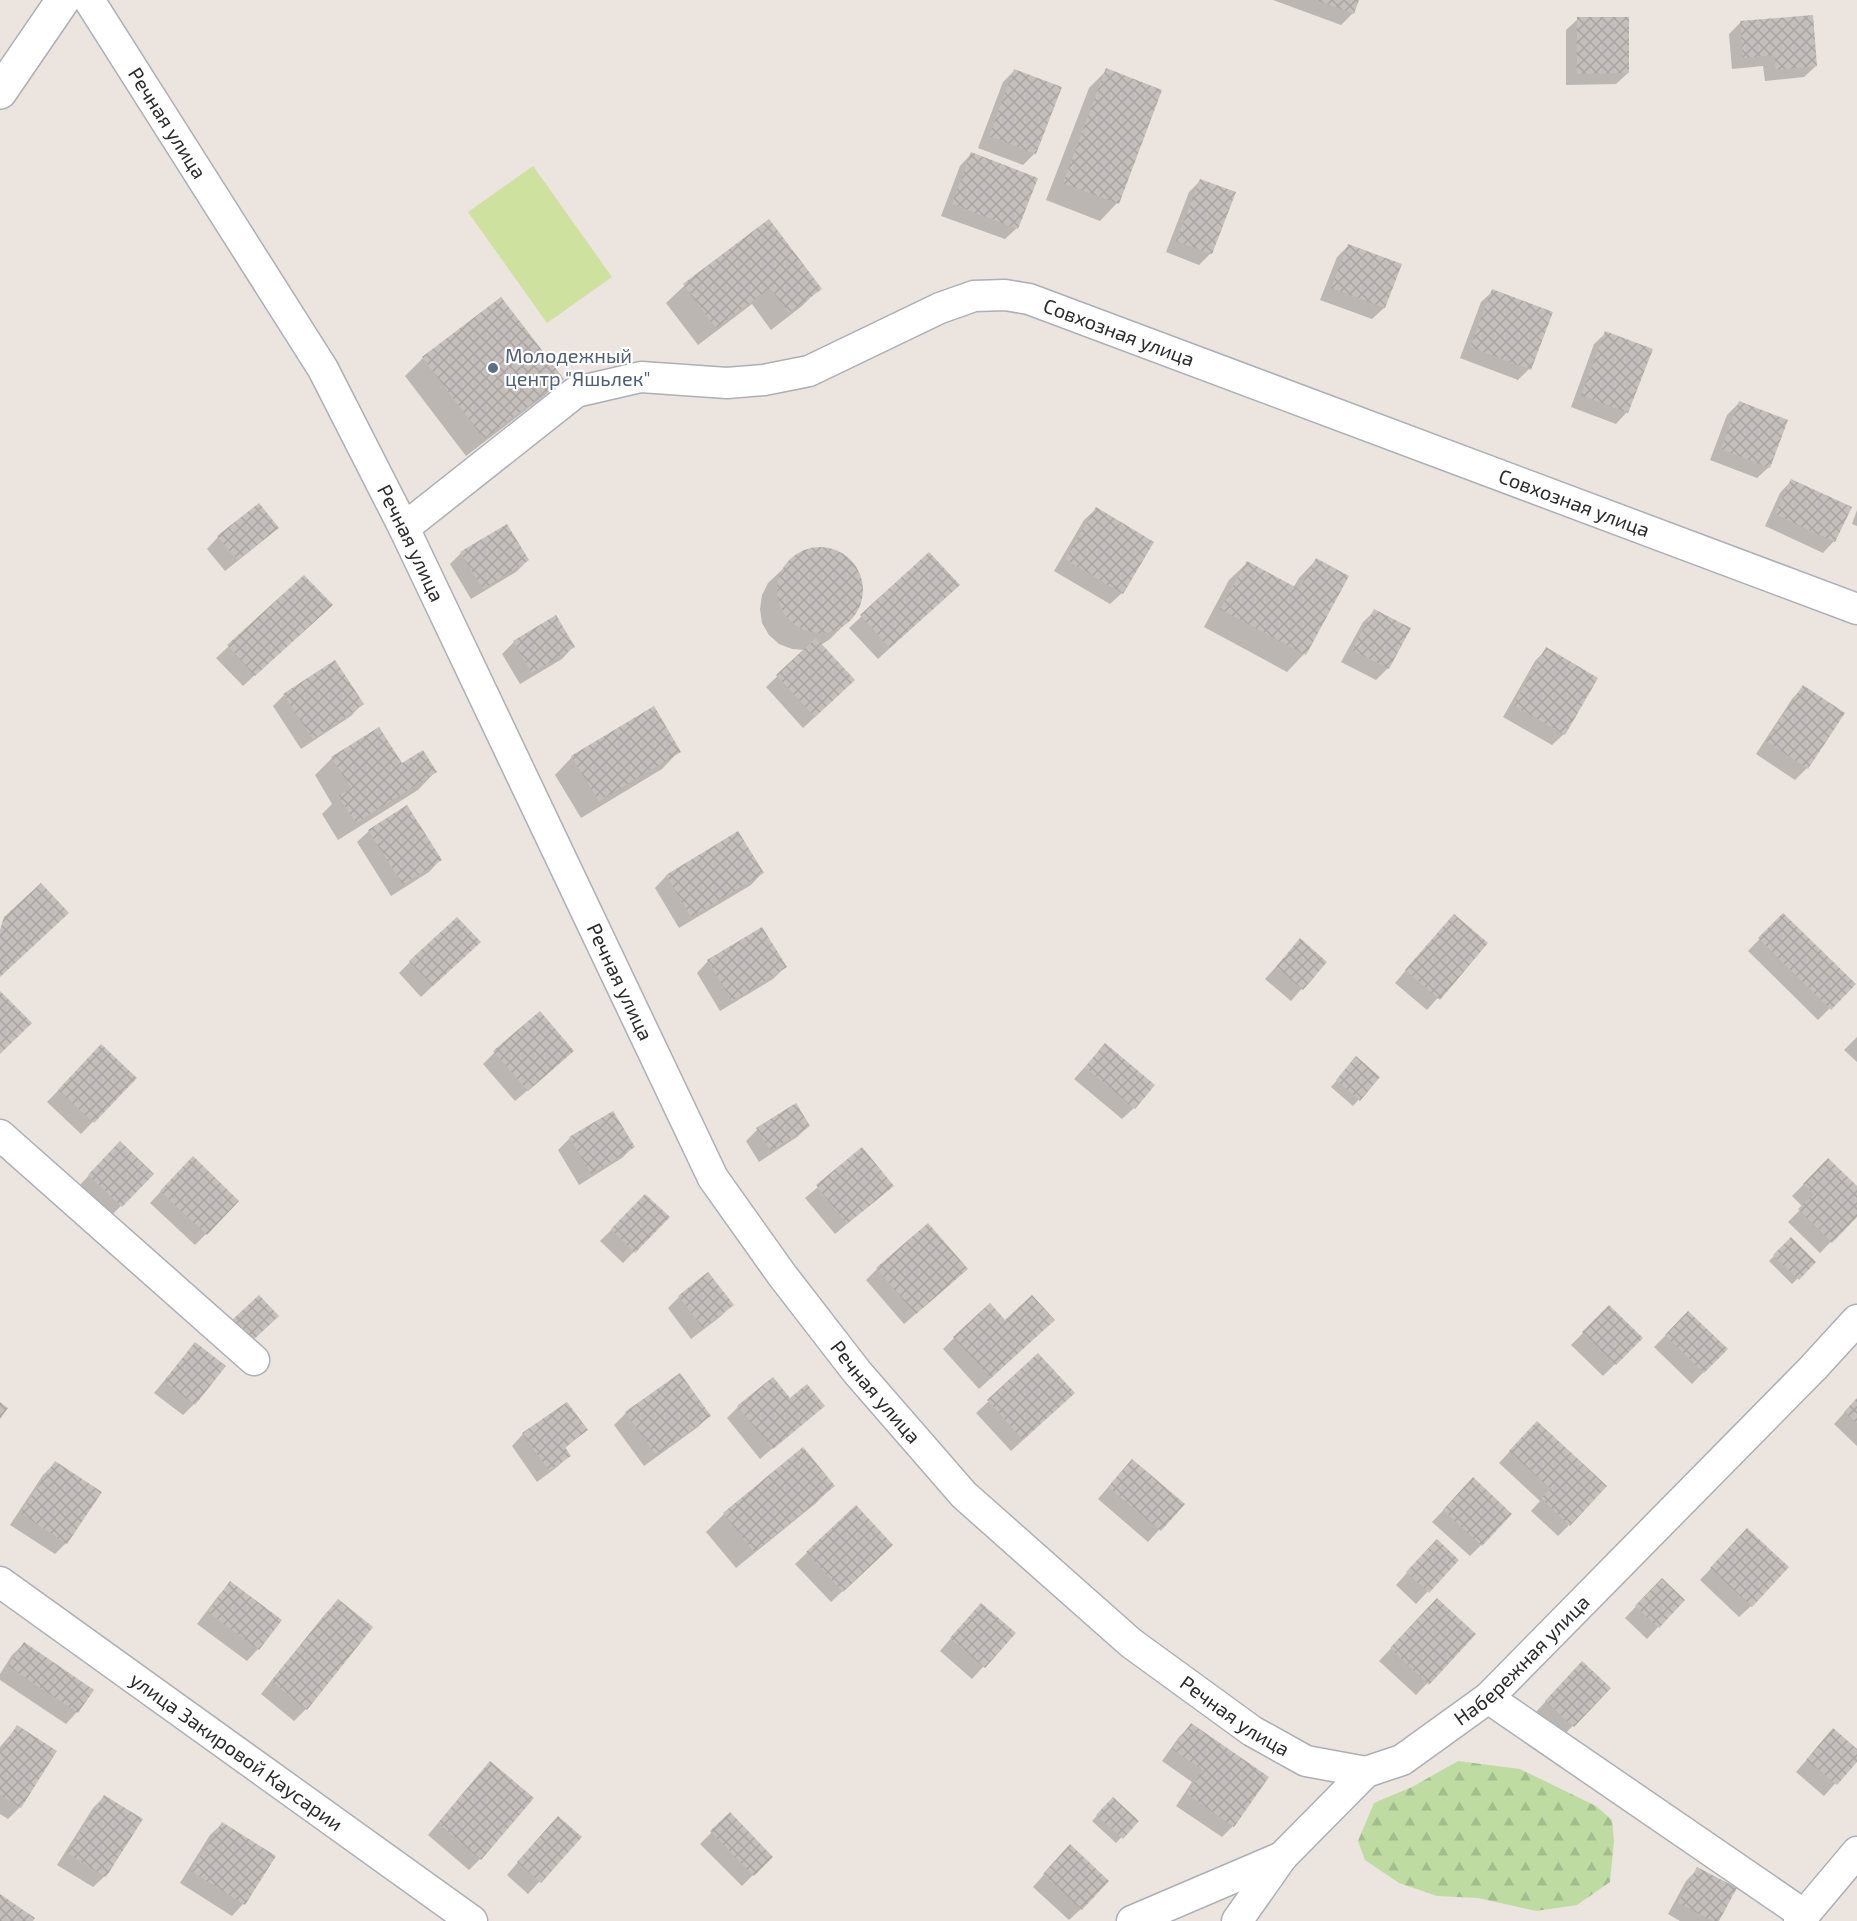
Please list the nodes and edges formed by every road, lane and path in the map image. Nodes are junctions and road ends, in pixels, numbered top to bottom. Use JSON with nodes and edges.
{"nodes":[{"id":1,"x":63,"y":0,"type":"edge"},
{"id":2,"x":89,"y":0,"type":"edge"},
{"id":3,"x":0,"y":92,"type":"edge"},
{"id":4,"x":404,"y":528,"type":"junction"},
{"id":5,"x":1857,"y":609,"type":"edge"},
{"id":6,"x":0,"y":1135,"type":"edge"},
{"id":7,"x":1857,"y":1320,"type":"edge"},
{"id":8,"x":254,"y":1360,"type":"dead end"},
{"id":9,"x":0,"y":1582,"type":"edge"},
{"id":10,"x":1488,"y":1698,"type":"junction"},
{"id":11,"x":1366,"y":1772,"type":"junction"},
{"id":12,"x":1857,"y":1852,"type":"edge"},
{"id":13,"x":1282,"y":1857,"type":"junction"},
{"id":14,"x":1801,"y":1918,"type":"edge"},
{"id":15,"x":472,"y":1921,"type":"edge"},
{"id":16,"x":1132,"y":1921,"type":"edge"},
{"id":17,"x":1237,"y":1921,"type":"edge"}],
"edges":[{"from":1,"to":3,"type":"main road"},
{"from":2,"to":4,"type":"street","name":"Речная улица"},
{"from":4,"to":5,"type":"street","name":"Совхозная улица"},
{"from":4,"to":11,"type":"street","name":"Речная улица"},
{"from":6,"to":8,"type":"street"},
{"from":7,"to":10,"type":"street","name":"Набережная улица"},
{"from":9,"to":15,"type":"street","name":"улица Закировой Каусарии"},
{"from":10,"to":11,"type":"street","name":"Набережная улица"},
{"from":10,"to":14,"type":"street"},
{"from":11,"to":13,"type":"street","name":"Набережная улица"},
{"from":12,"to":14,"type":"street"},
{"from":13,"to":16,"type":"street","name":"Набережная улица"},
{"from":13,"to":17,"type":"street"}]}
